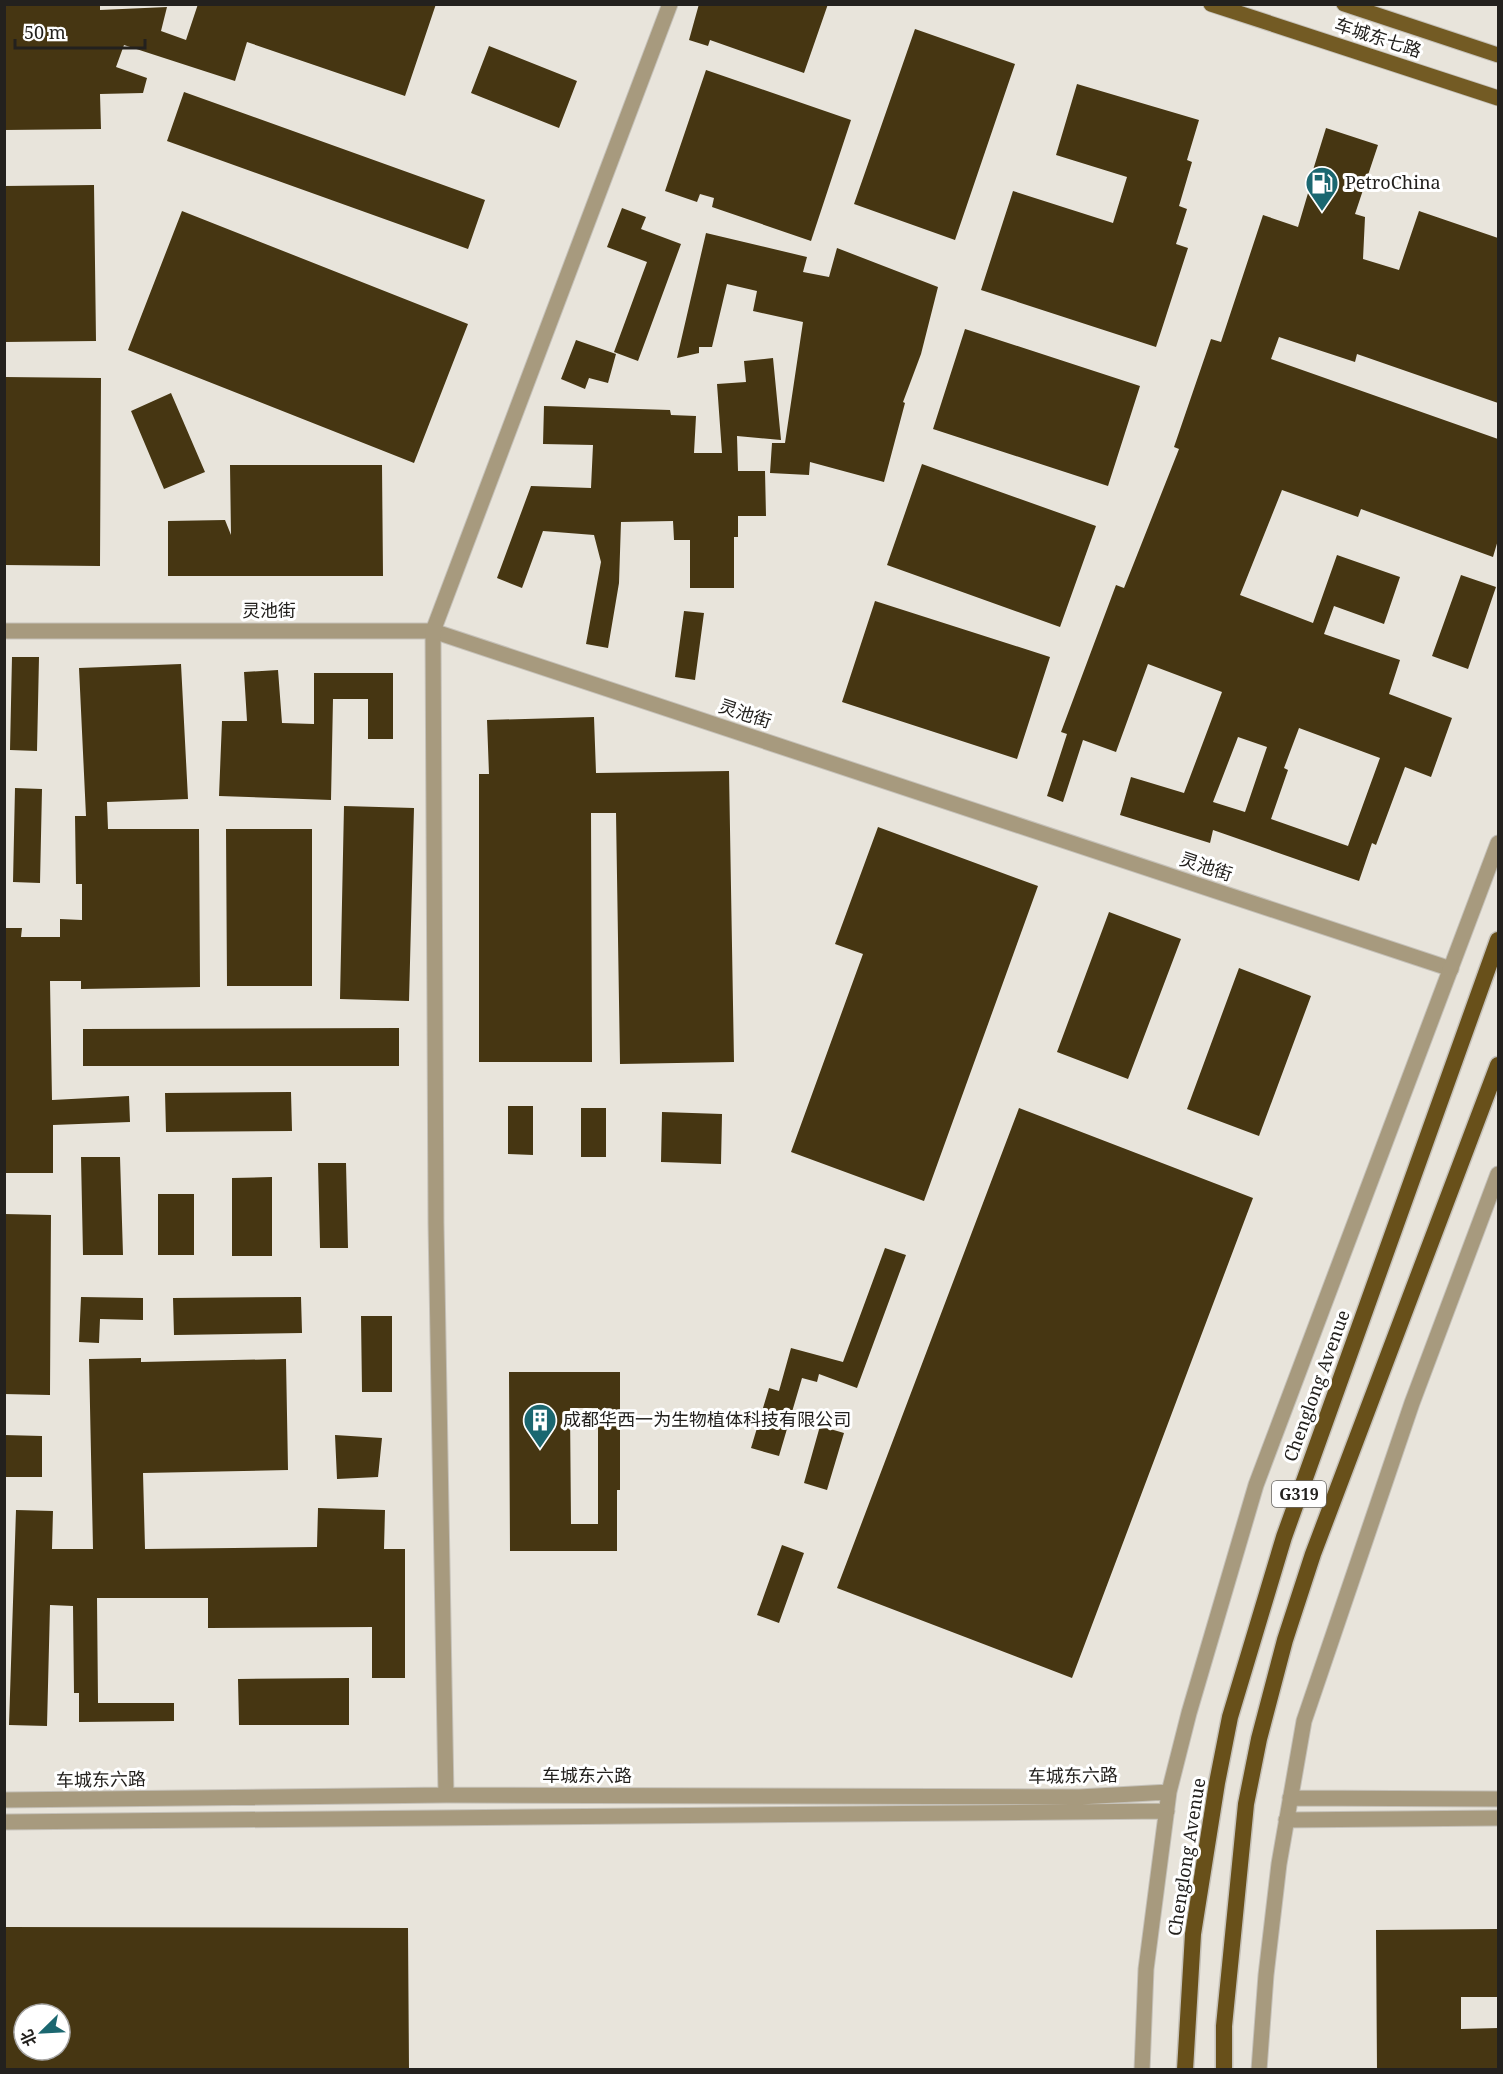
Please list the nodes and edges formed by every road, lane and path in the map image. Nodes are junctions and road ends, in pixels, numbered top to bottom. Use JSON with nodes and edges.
{"nodes":[{"id":1,"x":670,"y":4,"type":"edge"},
{"id":2,"x":1211,"y":4,"type":"edge"},
{"id":3,"x":1344,"y":4,"type":"edge"},
{"id":4,"x":1498,"y":55,"type":"edge"},
{"id":5,"x":1498,"y":98,"type":"edge"},
{"id":6,"x":4,"y":631,"type":"edge"},
{"id":7,"x":433,"y":631,"type":"junction"},
{"id":8,"x":1498,"y":843,"type":"edge"},
{"id":9,"x":1498,"y":940,"type":"edge"},
{"id":10,"x":1451,"y":969,"type":"junction"},
{"id":11,"x":1498,"y":1065,"type":"edge"},
{"id":12,"x":1498,"y":1174,"type":"edge"},
{"id":13,"x":1169,"y":1792,"type":"junction"},
{"id":14,"x":446,"y":1795,"type":"junction"},
{"id":15,"x":1290,"y":1798,"type":"junction"},
{"id":16,"x":1498,"y":1799,"type":"edge"},
{"id":17,"x":4,"y":1800,"type":"edge"},
{"id":18,"x":1167,"y":1811,"type":"junction"},
{"id":19,"x":1498,"y":1818,"type":"edge"},
{"id":20,"x":1286,"y":1820,"type":"junction"},
{"id":21,"x":4,"y":1822,"type":"edge"},
{"id":22,"x":1142,"y":2070,"type":"edge"},
{"id":23,"x":1185,"y":2070,"type":"edge"},
{"id":24,"x":1224,"y":2070,"type":"edge"},
{"id":25,"x":1259,"y":2070,"type":"edge"}],
"edges":[{"from":1,"to":7,"type":"street"},
{"from":2,"to":5,"type":"main road","name":"车城东七路"},
{"from":3,"to":4,"type":"main road","name":"车城东七路"},
{"from":6,"to":7,"type":"street","name":"灵池街"},
{"from":7,"to":10,"type":"street","name":"灵池街"},
{"from":7,"to":14,"type":"street"},
{"from":8,"to":10,"type":"street"},
{"from":9,"to":23,"type":"highway","name":"Chenglong Avenue","number":"G319"},
{"from":10,"to":13,"type":"street"},
{"from":11,"to":24,"type":"highway","number":"G319"},
{"from":12,"to":15,"type":"street"},
{"from":13,"to":14,"type":"street","name":"车城东六路"},
{"from":13,"to":18,"type":"street"},
{"from":14,"to":17,"type":"street","name":"车城东六路"},
{"from":15,"to":16,"type":"street"},
{"from":15,"to":20,"type":"street"},
{"from":18,"to":21,"type":"street","name":"车城东六路"},
{"from":18,"to":22,"type":"street"},
{"from":19,"to":20,"type":"street"},
{"from":20,"to":25,"type":"street"}]}
